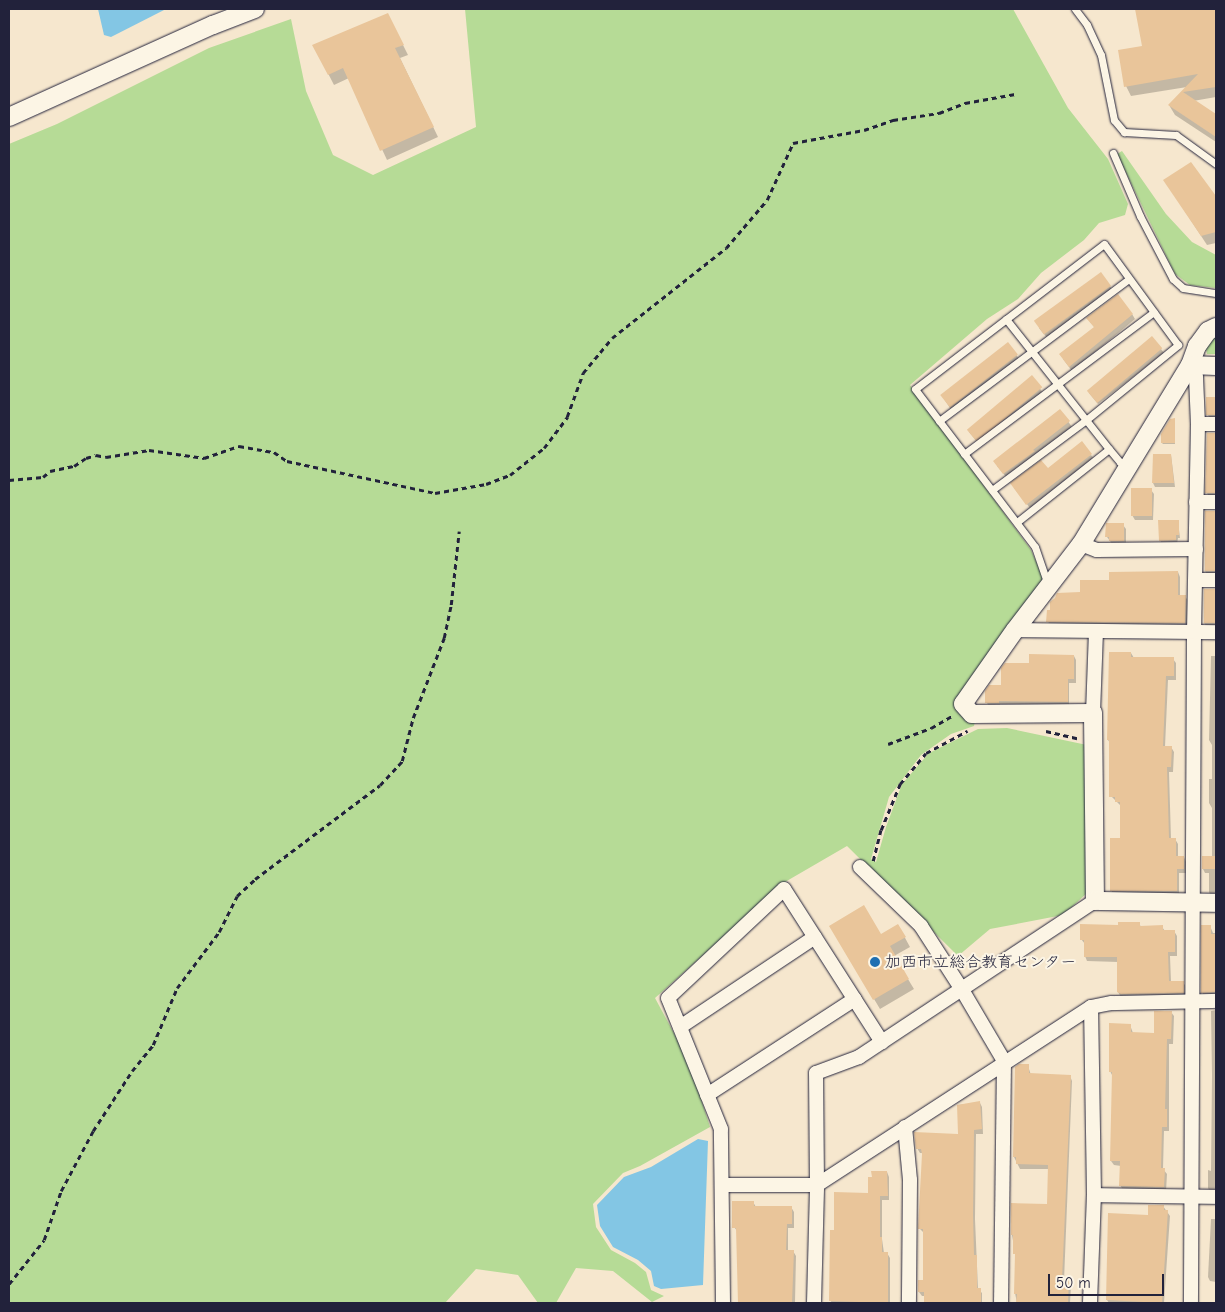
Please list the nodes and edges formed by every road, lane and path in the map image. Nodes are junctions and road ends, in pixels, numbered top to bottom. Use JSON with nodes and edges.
{"nodes":[{"id":1,"x":255,"y":9,"type":"edge"},
{"id":2,"x":1075,"y":9,"type":"edge"},
{"id":3,"x":1014,"y":94,"type":"dead end"},
{"id":4,"x":9,"y":117,"type":"edge"},
{"id":5,"x":1113,"y":153,"type":"dead end"},
{"id":6,"x":1216,"y":164,"type":"edge"},
{"id":7,"x":1129,"y":279,"type":"junction"},
{"id":8,"x":1216,"y":293,"type":"edge"},
{"id":9,"x":1154,"y":312,"type":"junction"},
{"id":10,"x":1006,"y":319,"type":"junction"},
{"id":11,"x":1216,"y":327,"type":"edge"},
{"id":12,"x":1034,"y":352,"type":"junction"},
{"id":13,"x":1190,"y":365,"type":"junction"},
{"id":14,"x":1216,"y":366,"type":"edge"},
{"id":15,"x":1059,"y":384,"type":"junction"},
{"id":16,"x":1086,"y":420,"type":"junction"},
{"id":17,"x":939,"y":421,"type":"junction"},
{"id":18,"x":1198,"y":424,"type":"junction"},
{"id":19,"x":1216,"y":424,"type":"edge"},
{"id":20,"x":1109,"y":449,"type":"junction"},
{"id":21,"x":964,"y":454,"type":"junction"},
{"id":22,"x":1130,"y":465,"type":"junction"},
{"id":23,"x":9,"y":480,"type":"edge"},
{"id":24,"x":992,"y":490,"type":"junction"},
{"id":25,"x":1196,"y":502,"type":"junction"},
{"id":26,"x":1216,"y":502,"type":"edge"},
{"id":27,"x":1017,"y":522,"type":"junction"},
{"id":28,"x":459,"y":531,"type":"dead end"},
{"id":29,"x":1081,"y":544,"type":"junction"},
{"id":30,"x":1196,"y":549,"type":"junction"},
{"id":31,"x":1196,"y":580,"type":"junction"},
{"id":32,"x":1216,"y":580,"type":"edge"},
{"id":33,"x":1049,"y":586,"type":"junction"},
{"id":34,"x":1015,"y":630,"type":"junction"},
{"id":35,"x":1096,"y":632,"type":"junction"},
{"id":36,"x":1194,"y":632,"type":"junction"},
{"id":37,"x":1216,"y":632,"type":"edge"},
{"id":38,"x":963,"y":704,"type":"junction"},
{"id":39,"x":1093,"y":713,"type":"junction"},
{"id":40,"x":972,"y":729,"type":"dead end"},
{"id":41,"x":1038,"y":729,"type":"dead end"},
{"id":42,"x":1093,"y":742,"type":"junction"},
{"id":43,"x":888,"y":744,"type":"dead end"},
{"id":44,"x":865,"y":866,"type":"joint"},
{"id":45,"x":1095,"y":901,"type":"junction"},
{"id":46,"x":1192,"y":903,"type":"junction"},
{"id":47,"x":1216,"y":903,"type":"edge"},
{"id":48,"x":815,"y":937,"type":"junction"},
{"id":49,"x":961,"y":988,"type":"junction"},
{"id":50,"x":855,"y":999,"type":"junction"},
{"id":51,"x":1192,"y":1001,"type":"junction"},
{"id":52,"x":1216,"y":1001,"type":"edge"},
{"id":53,"x":1091,"y":1006,"type":"junction"},
{"id":54,"x":680,"y":1027,"type":"junction"},
{"id":55,"x":882,"y":1042,"type":"junction"},
{"id":56,"x":1004,"y":1061,"type":"junction"},
{"id":57,"x":707,"y":1094,"type":"junction"},
{"id":58,"x":905,"y":1127,"type":"junction"},
{"id":59,"x":817,"y":1185,"type":"junction"},
{"id":60,"x":722,"y":1186,"type":"junction"},
{"id":61,"x":1094,"y":1196,"type":"junction"},
{"id":62,"x":1191,"y":1197,"type":"junction"},
{"id":63,"x":1216,"y":1197,"type":"edge"},
{"id":64,"x":9,"y":1284,"type":"edge"},
{"id":65,"x":723,"y":1303,"type":"edge"},
{"id":66,"x":814,"y":1303,"type":"edge"},
{"id":67,"x":909,"y":1303,"type":"edge"},
{"id":68,"x":1001,"y":1303,"type":"edge"},
{"id":69,"x":1090,"y":1303,"type":"edge"},
{"id":70,"x":1190,"y":1303,"type":"edge"}],
"edges":[{"from":1,"to":4,"type":"street"},
{"from":2,"to":6,"type":"lane"},
{"from":3,"to":23,"type":"path"},
{"from":5,"to":8,"type":"lane"},
{"from":7,"to":9,"type":"lane"},
{"from":7,"to":10,"type":"lane"},
{"from":7,"to":12,"type":"lane"},
{"from":9,"to":15,"type":"lane"},
{"from":9,"to":16,"type":"lane"},
{"from":10,"to":12,"type":"lane"},
{"from":10,"to":17,"type":"lane"},
{"from":11,"to":13,"type":"street"},
{"from":12,"to":15,"type":"lane"},
{"from":12,"to":17,"type":"lane"},
{"from":13,"to":14,"type":"street"},
{"from":13,"to":18,"type":"street"},
{"from":13,"to":22,"type":"street"},
{"from":15,"to":16,"type":"lane"},
{"from":15,"to":21,"type":"lane"},
{"from":16,"to":20,"type":"lane"},
{"from":16,"to":24,"type":"lane"},
{"from":17,"to":21,"type":"lane"},
{"from":18,"to":19,"type":"street"},
{"from":18,"to":25,"type":"street"},
{"from":20,"to":22,"type":"lane"},
{"from":20,"to":27,"type":"lane"},
{"from":21,"to":24,"type":"lane"},
{"from":22,"to":29,"type":"street"},
{"from":24,"to":27,"type":"lane"},
{"from":25,"to":26,"type":"street"},
{"from":25,"to":30,"type":"street"},
{"from":27,"to":33,"type":"lane"},
{"from":28,"to":64,"type":"path"},
{"from":29,"to":30,"type":"street"},
{"from":29,"to":33,"type":"street"},
{"from":30,"to":31,"type":"street"},
{"from":31,"to":32,"type":"street"},
{"from":31,"to":36,"type":"street"},
{"from":33,"to":34,"type":"street"},
{"from":34,"to":35,"type":"street"},
{"from":34,"to":38,"type":"street"},
{"from":35,"to":36,"type":"street"},
{"from":35,"to":39,"type":"street"},
{"from":36,"to":37,"type":"street"},
{"from":36,"to":46,"type":"street"},
{"from":38,"to":39,"type":"street"},
{"from":38,"to":43,"type":"path"},
{"from":39,"to":42,"type":"street"},
{"from":40,"to":44,"type":"path"},
{"from":41,"to":42,"type":"path"},
{"from":42,"to":45,"type":"street"},
{"from":44,"to":49,"type":"street"},
{"from":45,"to":46,"type":"street"},
{"from":45,"to":49,"type":"street"},
{"from":46,"to":47,"type":"street"},
{"from":46,"to":51,"type":"street"},
{"from":48,"to":50,"type":"street"},
{"from":48,"to":54,"type":"street"},
{"from":48,"to":54,"type":"street"},
{"from":49,"to":55,"type":"street"},
{"from":49,"to":56,"type":"street"},
{"from":50,"to":55,"type":"street"},
{"from":50,"to":57,"type":"street"},
{"from":51,"to":52,"type":"street"},
{"from":51,"to":53,"type":"street"},
{"from":51,"to":62,"type":"street"},
{"from":53,"to":56,"type":"street"},
{"from":53,"to":61,"type":"street"},
{"from":54,"to":57,"type":"street"},
{"from":55,"to":59,"type":"street"},
{"from":56,"to":58,"type":"street"},
{"from":56,"to":68,"type":"street"},
{"from":57,"to":60,"type":"street"},
{"from":58,"to":59,"type":"street"},
{"from":58,"to":67,"type":"street"},
{"from":59,"to":60,"type":"street"},
{"from":59,"to":66,"type":"street"},
{"from":60,"to":65,"type":"street"},
{"from":61,"to":62,"type":"street"},
{"from":61,"to":69,"type":"street"},
{"from":62,"to":63,"type":"street"},
{"from":62,"to":70,"type":"street"}]}
